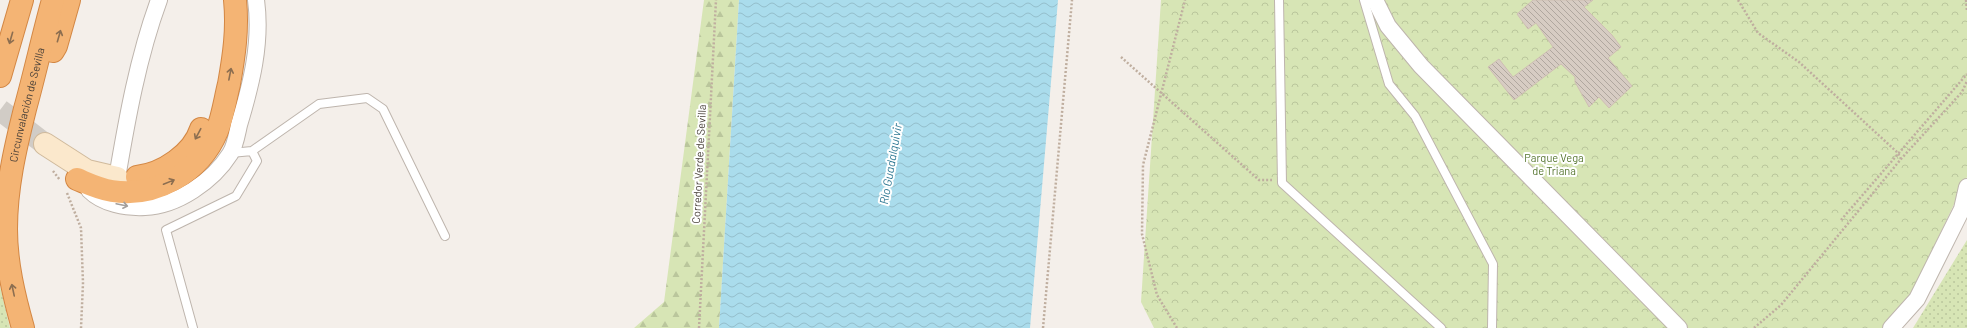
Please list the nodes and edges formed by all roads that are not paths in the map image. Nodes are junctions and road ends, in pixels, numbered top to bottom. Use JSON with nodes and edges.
{"nodes":[{"id":1,"x":22,"y":0,"type":"edge"},
{"id":2,"x":53,"y":0,"type":"edge"},
{"id":3,"x":69,"y":0,"type":"edge"},
{"id":4,"x":159,"y":0,"type":"edge"},
{"id":5,"x":221,"y":0,"type":"edge"},
{"id":6,"x":236,"y":0,"type":"edge"},
{"id":7,"x":256,"y":0,"type":"edge"},
{"id":8,"x":1279,"y":0,"type":"edge"},
{"id":9,"x":1364,"y":0,"type":"edge"},
{"id":10,"x":1375,"y":0,"type":"edge"},
{"id":11,"x":40,"y":48,"type":"junction"},
{"id":12,"x":0,"y":76,"type":"edge"},
{"id":13,"x":32,"y":81,"type":"junction"},
{"id":14,"x":0,"y":152,"type":"edge"},
{"id":15,"x":252,"y":152,"type":"junction"},
{"id":16,"x":231,"y":153,"type":"junction"},
{"id":17,"x":117,"y":178,"type":"junction"},
{"id":18,"x":68,"y":185,"type":"junction"},
{"id":19,"x":1967,"y":187,"type":"edge"},
{"id":20,"x":445,"y":236,"type":"dead end"},
{"id":21,"x":23,"y":328,"type":"edge"},
{"id":22,"x":193,"y":328,"type":"edge"},
{"id":23,"x":1441,"y":328,"type":"edge"},
{"id":24,"x":1492,"y":328,"type":"edge"},
{"id":25,"x":1679,"y":328,"type":"edge"},
{"id":26,"x":1891,"y":328,"type":"edge"}],
"edges":[{"from":1,"to":12,"type":"highway","one_way":true},
{"from":2,"to":11,"type":"highway","name":"Circunvalación de Sevilla"},
{"from":13,"to":3,"type":"highway","one_way":true},
{"from":4,"to":17,"type":"street"},
{"from":5,"to":17,"type":"highway","one_way":true},
{"from":18,"to":6,"type":"highway","one_way":true},
{"from":7,"to":16,"type":"street"},
{"from":8,"to":23,"type":"lane"},
{"from":9,"to":24,"type":"lane"},
{"from":10,"to":25,"type":"street"},
{"from":11,"to":13,"type":"highway","name":"Circunvalación de Sevilla"},
{"from":11,"to":14,"type":"highway"},
{"from":21,"to":13,"type":"highway","name":"Circunvalación de Sevilla","one_way":true},
{"from":15,"to":16,"type":"lane"},
{"from":15,"to":20,"type":"lane"},
{"from":15,"to":22,"type":"lane"},
{"from":18,"to":16,"type":"street","one_way":true},
{"from":17,"to":18,"type":"main road"},
{"from":19,"to":26,"type":"street"}]}
